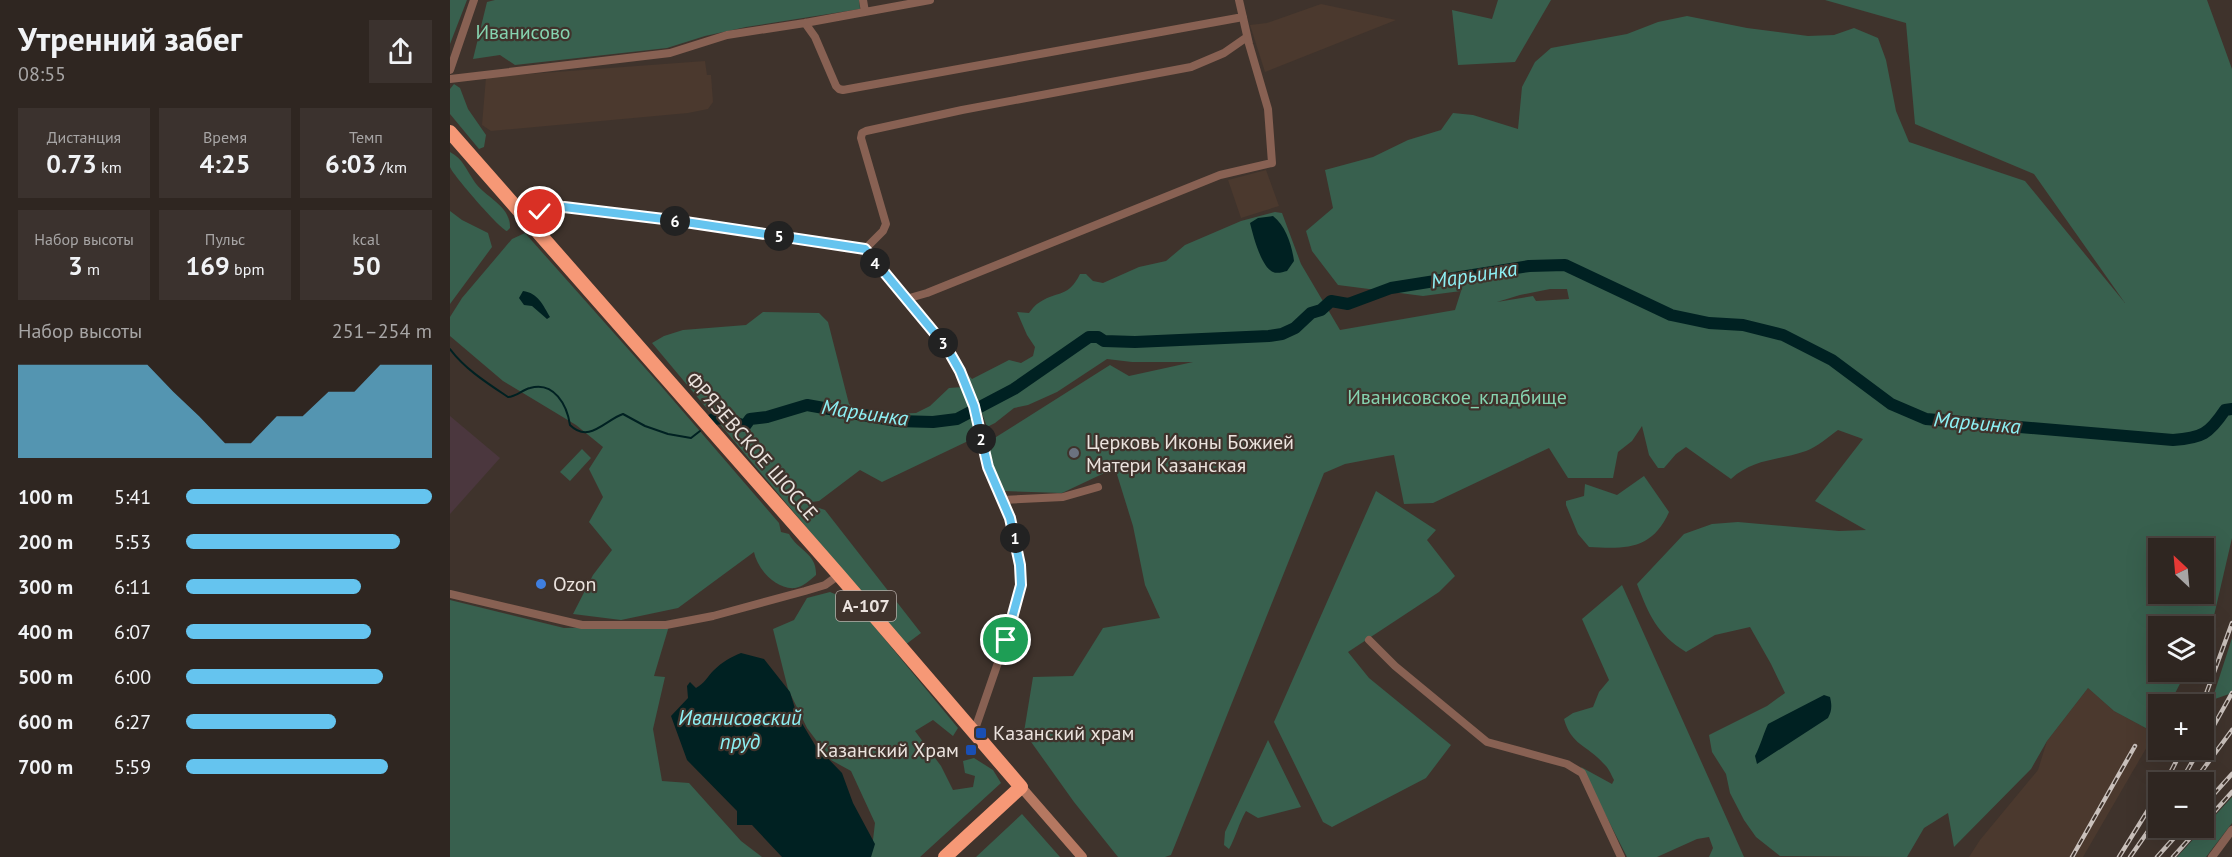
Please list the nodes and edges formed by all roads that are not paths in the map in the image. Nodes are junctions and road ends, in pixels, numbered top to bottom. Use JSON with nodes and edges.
{"nodes":[{"id":1,"x":474,"y":0,"type":"edge"},
{"id":2,"x":863,"y":0,"type":"edge"},
{"id":3,"x":930,"y":0,"type":"edge"},
{"id":4,"x":1239,"y":0,"type":"edge"},
{"id":5,"x":865,"y":12,"type":"junction"},
{"id":6,"x":1243,"y":17,"type":"junction"},
{"id":7,"x":805,"y":23,"type":"junction"},
{"id":8,"x":1247,"y":37,"type":"junction"},
{"id":9,"x":450,"y":70,"type":"edge"},
{"id":10,"x":450,"y":79,"type":"edge"},
{"id":11,"x":450,"y":132,"type":"edge"},
{"id":12,"x":524,"y":217,"type":"junction"},
{"id":13,"x":865,"y":249,"type":"junction"},
{"id":14,"x":906,"y":299,"type":"junction"},
{"id":15,"x":1098,"y":487,"type":"dead end"},
{"id":16,"x":1002,"y":500,"type":"junction"},
{"id":17,"x":839,"y":574,"type":"junction"},
{"id":18,"x":450,"y":594,"type":"edge"},
{"id":19,"x":1369,"y":640,"type":"dead end"},
{"id":20,"x":974,"y":732,"type":"junction"},
{"id":21,"x":1021,"y":787,"type":"junction"},
{"id":22,"x":2232,"y":830,"type":"edge"},
{"id":23,"x":945,"y":857,"type":"edge"},
{"id":24,"x":1082,"y":857,"type":"edge"},
{"id":25,"x":1621,"y":857,"type":"edge"},
{"id":26,"x":2212,"y":857,"type":"edge"}],
"edges":[{"from":1,"to":9,"type":"street"},
{"from":2,"to":5,"type":"street"},
{"from":3,"to":5,"type":"street"},
{"from":4,"to":6,"type":"street"},
{"from":5,"to":7,"type":"street"},
{"from":6,"to":7,"type":"street"},
{"from":6,"to":8,"type":"street"},
{"from":7,"to":10,"type":"street"},
{"from":8,"to":13,"type":"street"},
{"from":8,"to":14,"type":"street"},
{"from":11,"to":12,"type":"highway","name":"ФРЯЗЕВСКОЕ ШОССЕ","number":"А-107"},
{"from":12,"to":13,"type":"street"},
{"from":12,"to":17,"type":"highway","name":"ФРЯЗЕВСКОЕ ШОССЕ","number":"А-107"},
{"from":13,"to":14,"type":"street"},
{"from":14,"to":16,"type":"street"},
{"from":15,"to":16,"type":"street"},
{"from":16,"to":20,"type":"street"},
{"from":17,"to":18,"type":"street"},
{"from":17,"to":20,"type":"highway","name":"ФРЯЗЕВСКОЕ ШОССЕ","number":"А-107"},
{"from":19,"to":25,"type":"street"},
{"from":20,"to":21,"type":"highway","name":"ФРЯЗЕВСКОЕ ШОССЕ","number":"А-107"},
{"from":21,"to":23,"type":"highway"},
{"from":21,"to":24,"type":"street"},
{"from":22,"to":26,"type":"street"}]}
